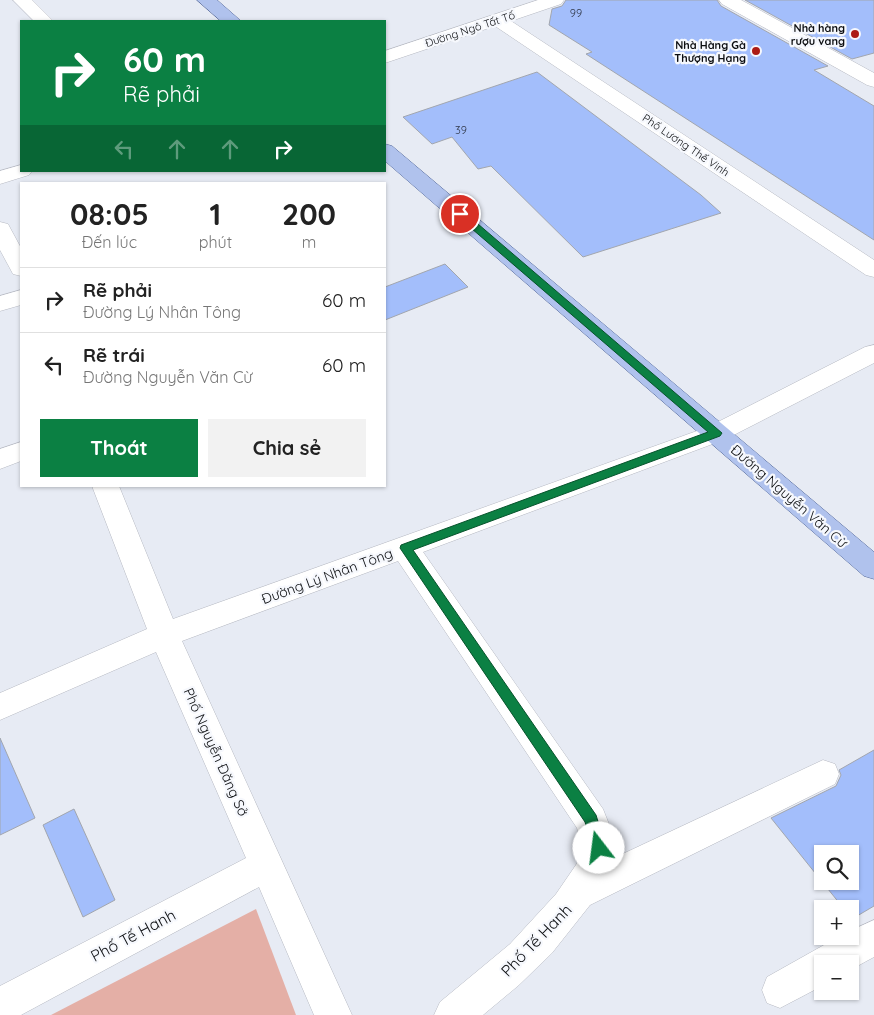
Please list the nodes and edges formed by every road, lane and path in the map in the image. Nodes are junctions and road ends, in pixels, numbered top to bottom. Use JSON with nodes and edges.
{"nodes":[{"id":1,"x":22,"y":0,"type":"edge"},
{"id":2,"x":206,"y":0,"type":"edge"},
{"id":3,"x":555,"y":0,"type":"edge"},
{"id":4,"x":728,"y":0,"type":"edge"},
{"id":5,"x":43,"y":20,"type":"edge"},
{"id":6,"x":231,"y":20,"type":"edge"},
{"id":7,"x":498,"y":20,"type":"junction"},
{"id":8,"x":386,"y":57,"type":"edge"},
{"id":9,"x":874,"y":81,"type":"edge"},
{"id":10,"x":386,"y":151,"type":"edge"},
{"id":11,"x":20,"y":172,"type":"edge"},
{"id":12,"x":0,"y":178,"type":"edge"},
{"id":13,"x":0,"y":229,"type":"edge"},
{"id":14,"x":20,"y":267,"type":"edge"},
{"id":15,"x":874,"y":270,"type":"edge"},
{"id":16,"x":20,"y":297,"type":"edge"},
{"id":17,"x":0,"y":304,"type":"edge"},
{"id":18,"x":874,"y":352,"type":"edge"},
{"id":19,"x":716,"y":433,"type":"junction"},
{"id":20,"x":20,"y":451,"type":"edge"},
{"id":21,"x":0,"y":459,"type":"edge"},
{"id":22,"x":106,"y":487,"type":"edge"},
{"id":23,"x":405,"y":548,"type":"junction"},
{"id":24,"x":874,"y":568,"type":"edge"},
{"id":25,"x":164,"y":635,"type":"junction"},
{"id":26,"x":0,"y":707,"type":"edge"},
{"id":27,"x":823,"y":774,"type":"dead end"},
{"id":28,"x":266,"y":865,"type":"junction"},
{"id":29,"x":578,"y":892,"type":"junction"},
{"id":30,"x":874,"y":937,"type":"edge"},
{"id":31,"x":842,"y":955,"type":"edge"},
{"id":32,"x":814,"y":971,"type":"edge"},
{"id":33,"x":780,"y":990,"type":"dead end"},
{"id":34,"x":0,"y":1006,"type":"edge"},
{"id":35,"x":333,"y":1015,"type":"edge"},
{"id":36,"x":453,"y":1015,"type":"edge"}],
"edges":[{"from":1,"to":5,"type":"street"},
{"from":2,"to":6,"type":"main road"},
{"from":3,"to":7,"type":"street","name":"Đường Ngô Tất Tố"},
{"from":4,"to":9,"type":"street"},
{"from":7,"to":8,"type":"street","name":"Đường Ngô Tất Tố"},
{"from":7,"to":15,"type":"street","name":"Phố Lương Thế Vinh"},
{"from":10,"to":19,"type":"main road","name":"Đường Nguyễn Văn Cừ"},
{"from":11,"to":12,"type":"street"},
{"from":13,"to":14,"type":"street"},
{"from":16,"to":17,"type":"street"},
{"from":18,"to":19,"type":"street","name":"Đường Lý Nhân Tông"},
{"from":19,"to":23,"type":"street","name":"Đường Lý Nhân Tông"},
{"from":19,"to":24,"type":"main road","name":"Đường Nguyễn Văn Cừ"},
{"from":20,"to":21,"type":"street"},
{"from":22,"to":25,"type":"street","name":"Phố Nguyễn Đăng Sở"},
{"from":23,"to":25,"type":"street","name":"Đường Lý Nhân Tông"},
{"from":23,"to":29,"type":"street","name":"Phố Tế Hanh"},
{"from":25,"to":26,"type":"street","name":"Đường Lý Nhân Tông"},
{"from":25,"to":28,"type":"street","name":"Phố Nguyễn Đăng Sở"},
{"from":27,"to":29,"type":"street"},
{"from":28,"to":34,"type":"street","name":"Phố Tế Hanh"},
{"from":28,"to":35,"type":"street","name":"Phố Nguyễn Đăng Sở"},
{"from":29,"to":36,"type":"street","name":"Phố Tế Hanh"},
{"from":30,"to":31,"type":"street"},
{"from":32,"to":33,"type":"street"}]}
